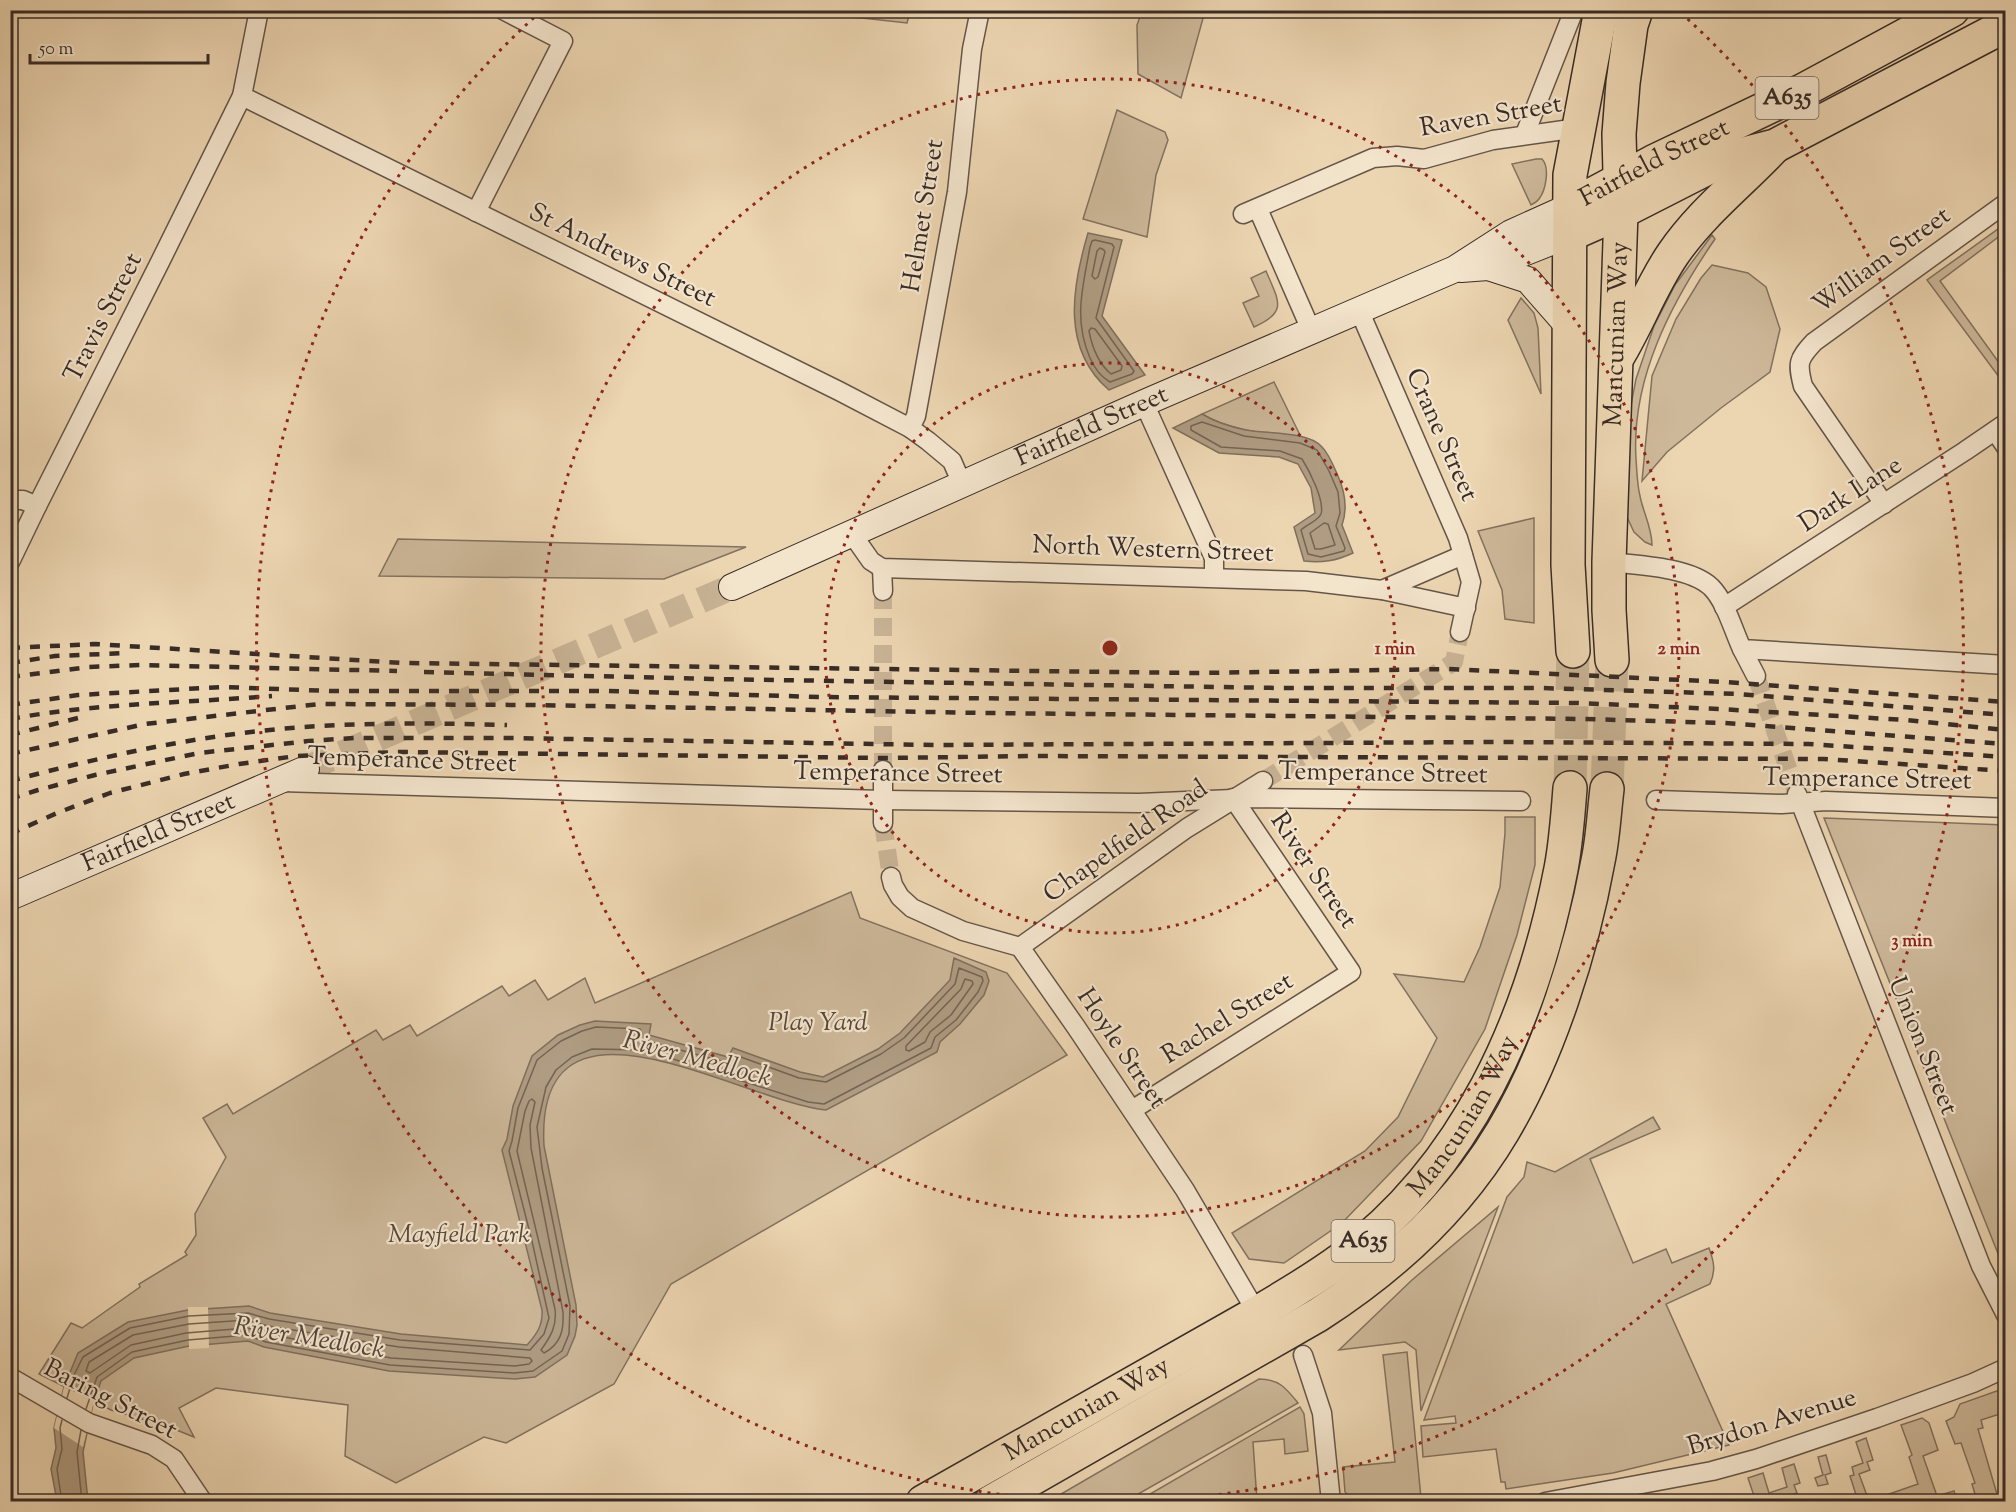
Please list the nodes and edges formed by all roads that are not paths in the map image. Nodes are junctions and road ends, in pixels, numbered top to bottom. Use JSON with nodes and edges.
{"nodes":[{"id":1,"x":259,"y":10,"type":"edge"},
{"id":2,"x":503,"y":10,"type":"edge"},
{"id":3,"x":980,"y":10,"type":"edge"},
{"id":4,"x":1574,"y":10,"type":"edge"},
{"id":5,"x":1601,"y":10,"type":"edge"},
{"id":6,"x":1636,"y":10,"type":"edge"},
{"id":7,"x":1952,"y":10,"type":"edge"},
{"id":8,"x":2006,"y":25,"type":"edge"},
{"id":9,"x":242,"y":96,"type":"junction"},
{"id":10,"x":1578,"y":128,"type":"junction"},
{"id":11,"x":1525,"y":134,"type":"junction"},
{"id":12,"x":1776,"y":146,"type":"junction"},
{"id":13,"x":1619,"y":180,"type":"junction"},
{"id":14,"x":2006,"y":203,"type":"edge"},
{"id":15,"x":476,"y":212,"type":"junction"},
{"id":16,"x":1621,"y":212,"type":"junction"},
{"id":17,"x":1571,"y":220,"type":"junction"},
{"id":18,"x":1488,"y":267,"type":"junction"},
{"id":19,"x":1455,"y":269,"type":"junction"},
{"id":20,"x":1359,"y":310,"type":"junction"},
{"id":21,"x":1570,"y":328,"type":"junction"},
{"id":22,"x":1311,"y":330,"type":"junction"},
{"id":23,"x":1614,"y":362,"type":"junction"},
{"id":24,"x":1144,"y":403,"type":"junction"},
{"id":25,"x":2000,"y":427,"type":"edge"},
{"id":26,"x":909,"y":428,"type":"junction"},
{"id":27,"x":2006,"y":447,"type":"edge"},
{"id":28,"x":962,"y":484,"type":"junction"},
{"id":29,"x":10,"y":500,"type":"edge"},
{"id":30,"x":1884,"y":504,"type":"junction"},
{"id":31,"x":37,"y":506,"type":"junction"},
{"id":32,"x":852,"y":534,"type":"junction"},
{"id":33,"x":1463,"y":555,"type":"junction"},
{"id":34,"x":10,"y":562,"type":"edge"},
{"id":35,"x":1609,"y":562,"type":"junction"},
{"id":36,"x":882,"y":568,"type":"junction"},
{"id":37,"x":1214,"y":577,"type":"junction"},
{"id":38,"x":732,"y":587,"type":"tunnel mouth"},
{"id":39,"x":1382,"y":590,"type":"junction"},
{"id":40,"x":883,"y":591,"type":"tunnel mouth"},
{"id":41,"x":1724,"y":607,"type":"junction"},
{"id":42,"x":1466,"y":608,"type":"junction"},
{"id":43,"x":1460,"y":632,"type":"tunnel mouth"},
{"id":44,"x":1742,"y":649,"type":"junction"},
{"id":45,"x":1573,"y":651,"type":"tunnel mouth"},
{"id":46,"x":1612,"y":660,"type":"tunnel mouth"},
{"id":47,"x":2006,"y":665,"type":"edge"},
{"id":48,"x":1756,"y":676,"type":"tunnel mouth"},
{"id":49,"x":306,"y":769,"type":"tunnel mouth"},
{"id":50,"x":884,"y":770,"type":"tunnel mouth"},
{"id":51,"x":1263,"y":781,"type":"tunnel mouth"},
{"id":52,"x":273,"y":782,"type":"junction"},
{"id":53,"x":1570,"y":788,"type":"tunnel mouth"},
{"id":54,"x":1607,"y":789,"type":"tunnel mouth"},
{"id":55,"x":1233,"y":798,"type":"junction"},
{"id":56,"x":1799,"y":798,"type":"junction"},
{"id":57,"x":882,"y":800,"type":"junction"},
{"id":58,"x":1656,"y":800,"type":"dead end"},
{"id":59,"x":1521,"y":801,"type":"dead end"},
{"id":60,"x":2006,"y":808,"type":"edge"},
{"id":61,"x":883,"y":823,"type":"tunnel mouth"},
{"id":62,"x":891,"y":877,"type":"tunnel mouth"},
{"id":63,"x":10,"y":897,"type":"edge"},
{"id":64,"x":1020,"y":947,"type":"junction"},
{"id":65,"x":1351,"y":972,"type":"joint"},
{"id":66,"x":1132,"y":1110,"type":"junction"},
{"id":67,"x":1257,"y":1313,"type":"junction"},
{"id":68,"x":2006,"y":1315,"type":"edge"},
{"id":69,"x":1304,"y":1355,"type":"dead end"},
{"id":70,"x":2006,"y":1368,"type":"edge"},
{"id":71,"x":10,"y":1377,"type":"edge"},
{"id":72,"x":203,"y":1502,"type":"edge"},
{"id":73,"x":924,"y":1502,"type":"edge"},
{"id":74,"x":991,"y":1502,"type":"edge"},
{"id":75,"x":1331,"y":1502,"type":"edge"},
{"id":76,"x":1545,"y":1502,"type":"edge"}],
"edges":[{"from":1,"to":9,"type":"street","name":"Travis Street"},
{"from":2,"to":15,"type":"street"},
{"from":3,"to":26,"type":"street","name":"Helmet Street"},
{"from":4,"to":11,"type":"street"},
{"from":5,"to":10,"type":"highway","name":"Mancunian Way"},
{"from":6,"to":13,"type":"highway","name":"Mancunian Way","number":"A635"},
{"from":7,"to":13,"type":"highway","name":"Fairfield Street","number":"A635"},
{"from":8,"to":12,"type":"highway","name":"Fairfield Street","number":"A635"},
{"from":9,"to":15,"type":"street","name":"St Andrews Street"},
{"from":9,"to":31,"type":"street","name":"Travis Street"},
{"from":10,"to":11,"type":"street","name":"Raven Street"},
{"from":10,"to":17,"type":"highway","name":"Mancunian Way"},
{"from":11,"to":22,"type":"street","name":"Raven Street"},
{"from":12,"to":16,"type":"highway","name":"Fairfield Street","number":"A635"},
{"from":12,"to":23,"type":"highway","name":"Fairfield Street","number":"A635"},
{"from":13,"to":16,"type":"highway","name":"Mancunian Way","number":"A635"},
{"from":13,"to":17,"type":"highway","name":"Fairfield Street","number":"A635"},
{"from":14,"to":30,"type":"street","name":"William Street"},
{"from":15,"to":26,"type":"street","name":"St Andrews Street"},
{"from":16,"to":17,"type":"highway","name":"Fairfield Street","number":"A635"},
{"from":16,"to":23,"type":"highway","name":"Mancunian Way","number":"A635"},
{"from":17,"to":18,"type":"main road","name":"Fairfield Street"},
{"from":17,"to":19,"type":"main road","name":"Fairfield Street"},
{"from":17,"to":21,"type":"highway","name":"Mancunian Way"},
{"from":18,"to":19,"type":"main road","name":"Fairfield Street"},
{"from":18,"to":21,"type":"main road"},
{"from":19,"to":20,"type":"main road","name":"Fairfield Street"},
{"from":20,"to":22,"type":"main road","name":"Fairfield Street"},
{"from":20,"to":33,"type":"street","name":"Crane Street"},
{"from":21,"to":45,"type":"highway","name":"Mancunian Way"},
{"from":22,"to":24,"type":"main road","name":"Fairfield Street"},
{"from":23,"to":35,"type":"highway","name":"Mancunian Way","number":"A635"},
{"from":24,"to":28,"type":"main road","name":"Fairfield Street"},
{"from":24,"to":37,"type":"street"},
{"from":25,"to":27,"type":"street"},
{"from":25,"to":30,"type":"street","name":"Dark Lane"},
{"from":26,"to":28,"type":"street","name":"St Andrews Street"},
{"from":28,"to":32,"type":"main road","name":"Fairfield Street"},
{"from":29,"to":31,"type":"street"},
{"from":30,"to":41,"type":"street","name":"Dark Lane"},
{"from":31,"to":34,"type":"street","name":"Travis Street"},
{"from":32,"to":36,"type":"street"},
{"from":32,"to":38,"type":"main road","name":"Fairfield Street"},
{"from":33,"to":39,"type":"street"},
{"from":33,"to":42,"type":"street","name":"Crane Street"},
{"from":35,"to":41,"type":"street"},
{"from":35,"to":46,"type":"highway","name":"Mancunian Way","number":"A635"},
{"from":36,"to":37,"type":"street","name":"North Western Street"},
{"from":36,"to":40,"type":"street"},
{"from":37,"to":39,"type":"street","name":"North Western Street"},
{"from":39,"to":42,"type":"street","name":"North Western Street"},
{"from":41,"to":44,"type":"street"},
{"from":42,"to":43,"type":"street"},
{"from":44,"to":47,"type":"street"},
{"from":44,"to":48,"type":"street"},
{"from":49,"to":52,"type":"main road","name":"Fairfield Street"},
{"from":50,"to":57,"type":"street"},
{"from":51,"to":55,"type":"street","name":"Chapelfield Road"},
{"from":52,"to":57,"type":"street","name":"Temperance Street"},
{"from":52,"to":63,"type":"main road","name":"Fairfield Street"},
{"from":53,"to":67,"type":"highway","name":"Mancunian Way","number":"A635"},
{"from":54,"to":74,"type":"highway","name":"Mancunian Way","number":"A635"},
{"from":55,"to":57,"type":"street","name":"Temperance Street"},
{"from":55,"to":59,"type":"street","name":"Temperance Street"},
{"from":55,"to":64,"type":"street","name":"Chapelfield Road"},
{"from":55,"to":65,"type":"street","name":"River Street"},
{"from":56,"to":58,"type":"street","name":"Temperance Street"},
{"from":56,"to":60,"type":"street","name":"Temperance Street"},
{"from":56,"to":68,"type":"street","name":"Union Street"},
{"from":57,"to":61,"type":"street"},
{"from":62,"to":64,"type":"street"},
{"from":64,"to":66,"type":"street","name":"Hoyle Street"},
{"from":65,"to":66,"type":"street","name":"Rachel Street"},
{"from":66,"to":67,"type":"street","name":"Hoyle Street"},
{"from":67,"to":73,"type":"highway","name":"Mancunian Way","number":"A635"},
{"from":69,"to":75,"type":"street"},
{"from":70,"to":76,"type":"street","name":"Brydon Avenue"},
{"from":71,"to":72,"type":"street","name":"Baring Street"}]}
